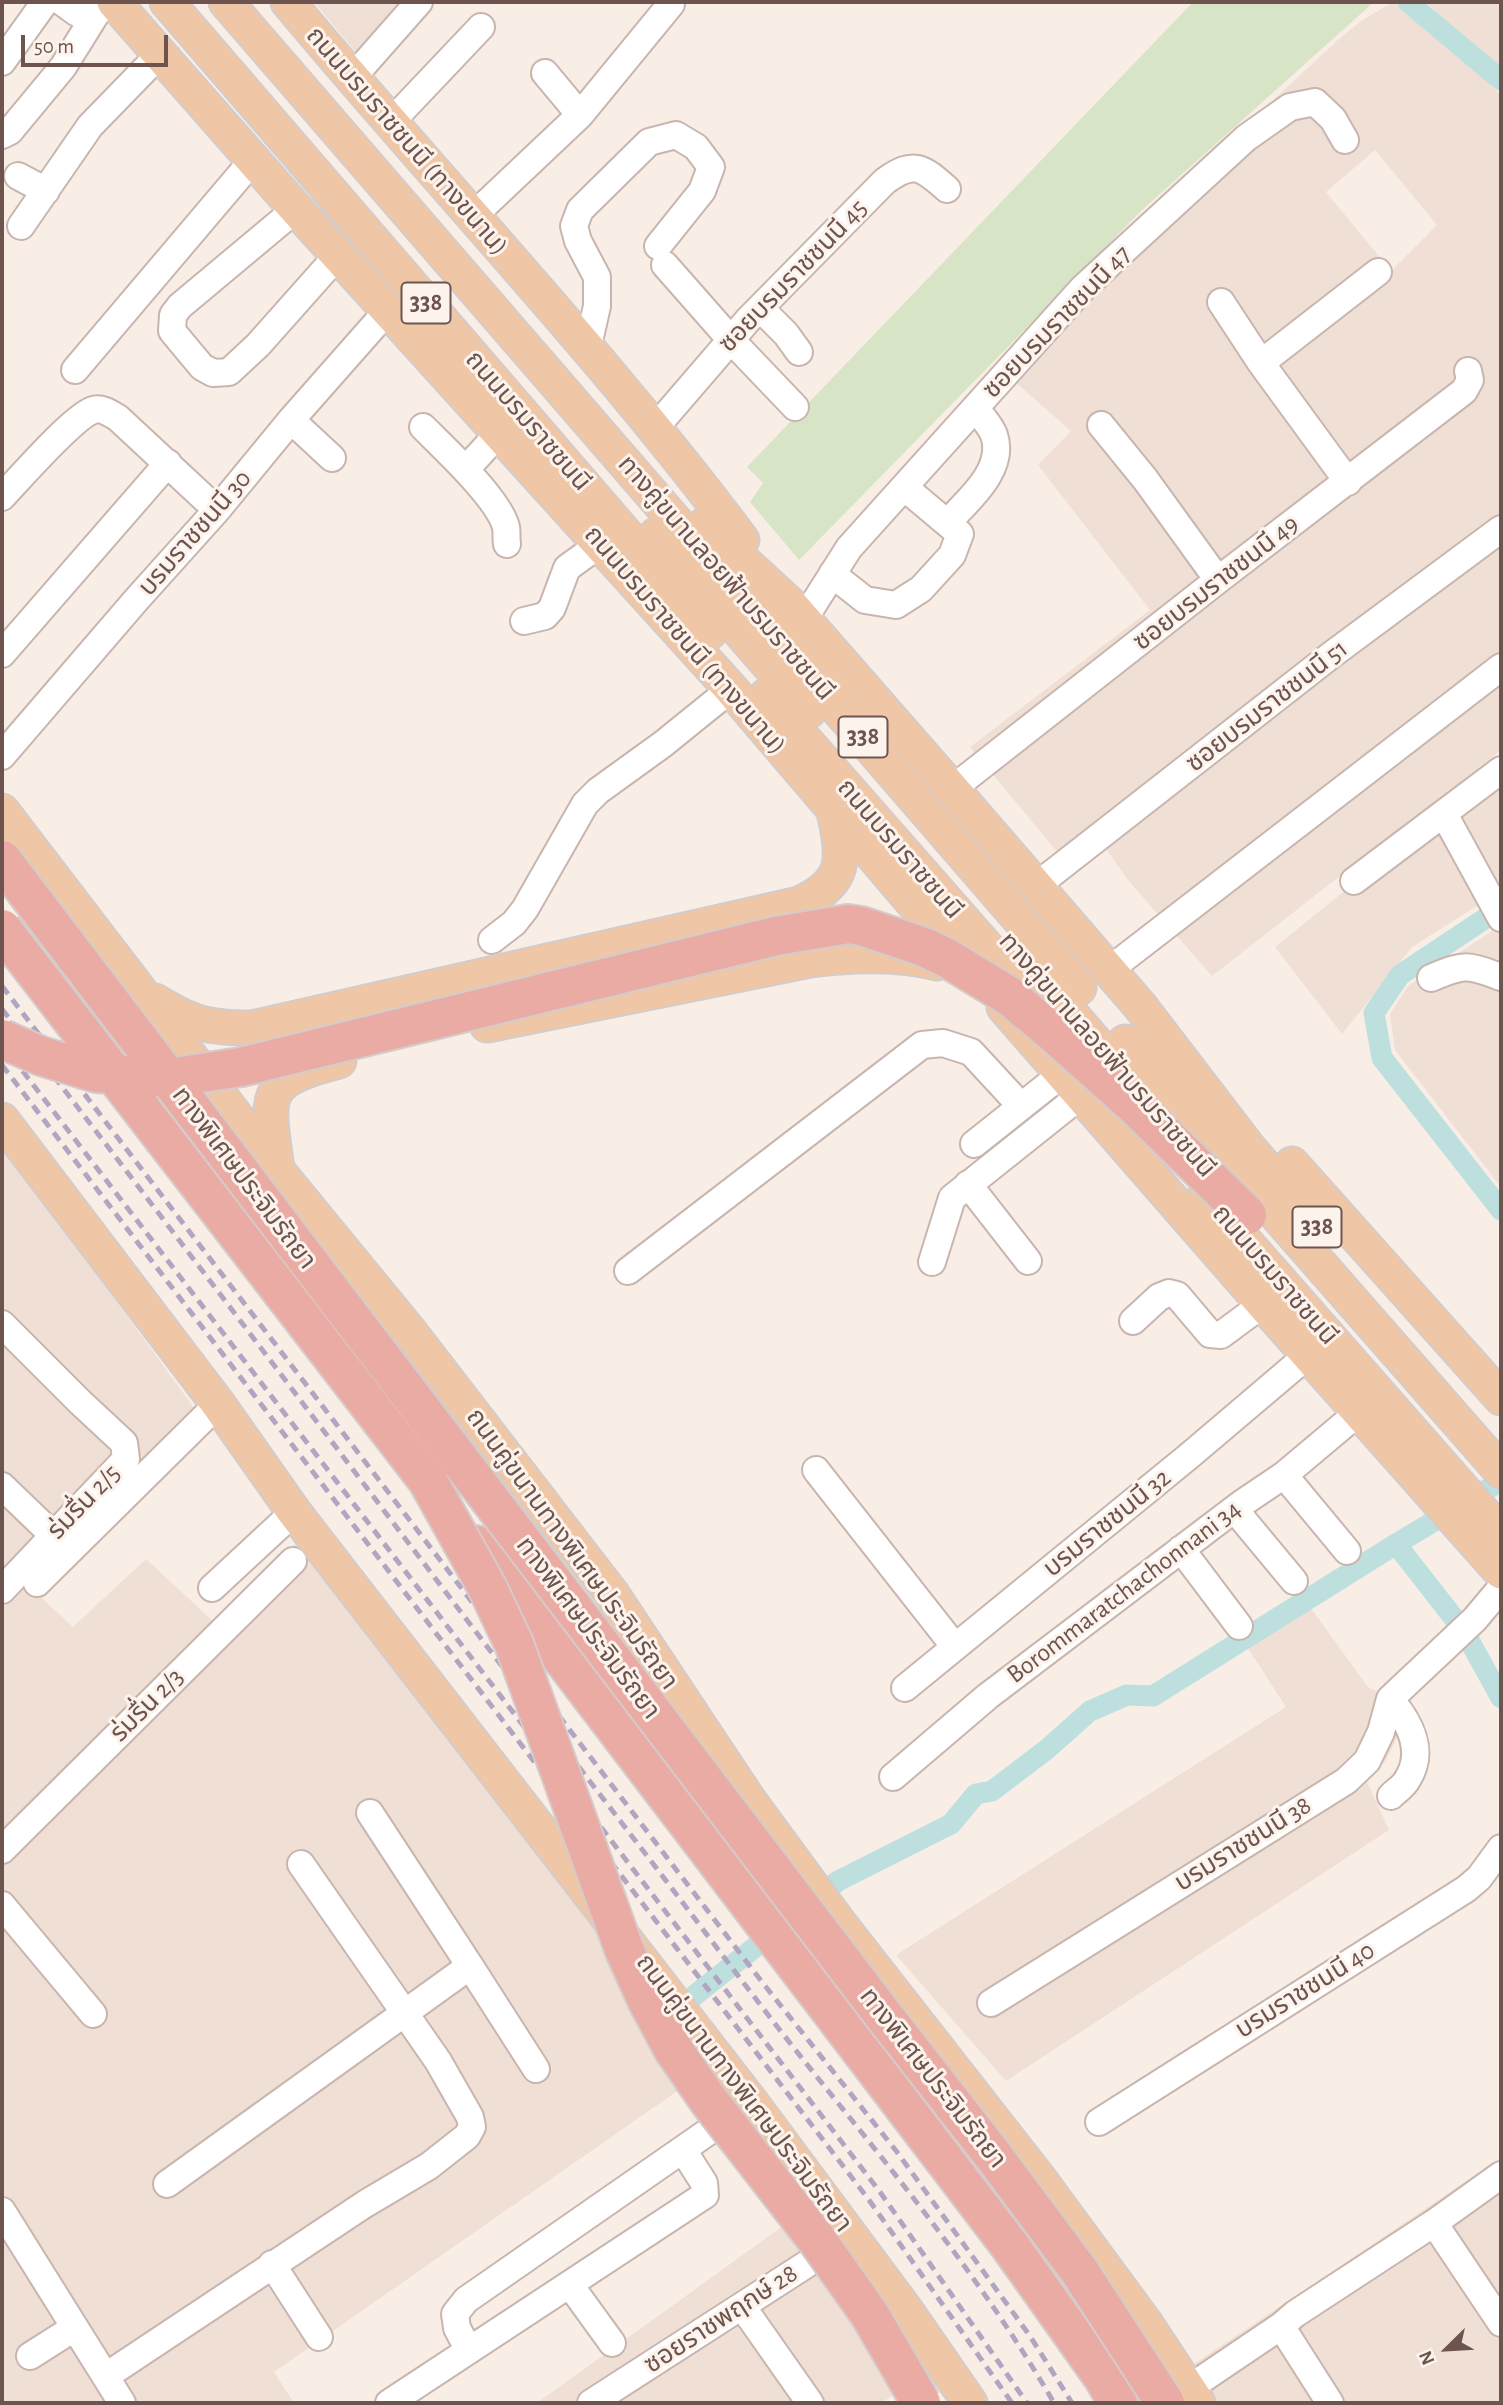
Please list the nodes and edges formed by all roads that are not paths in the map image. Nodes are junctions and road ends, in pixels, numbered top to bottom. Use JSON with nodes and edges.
{"nodes":[{"id":1,"x":45,"y":2,"type":"edge"},
{"id":2,"x":62,"y":2,"type":"edge"},
{"id":3,"x":141,"y":2,"type":"edge"},
{"id":4,"x":167,"y":2,"type":"edge"},
{"id":5,"x":194,"y":2,"type":"edge"},
{"id":6,"x":226,"y":2,"type":"edge"},
{"id":7,"x":240,"y":2,"type":"edge"},
{"id":8,"x":275,"y":2,"type":"edge"},
{"id":9,"x":288,"y":2,"type":"edge"},
{"id":10,"x":419,"y":2,"type":"edge"},
{"id":11,"x":671,"y":4,"type":"dead end"},
{"id":12,"x":106,"y":6,"type":"edge"},
{"id":13,"x":481,"y":27,"type":"dead end"},
{"id":14,"x":160,"y":54,"type":"junction"},
{"id":15,"x":2,"y":62,"type":"edge"},
{"id":16,"x":545,"y":74,"type":"dead end"},
{"id":17,"x":358,"y":86,"type":"junction"},
{"id":18,"x":580,"y":115,"type":"junction"},
{"id":19,"x":390,"y":123,"type":"junction"},
{"id":20,"x":2,"y":135,"type":"edge"},
{"id":21,"x":1345,"y":140,"type":"dead end"},
{"id":22,"x":253,"y":160,"type":"junction"},
{"id":23,"x":18,"y":176,"type":"dead end"},
{"id":24,"x":947,"y":189,"type":"dead end"},
{"id":25,"x":46,"y":191,"type":"junction"},
{"id":26,"x":296,"y":209,"type":"junction"},
{"id":27,"x":472,"y":218,"type":"junction"},
{"id":28,"x":21,"y":226,"type":"dead end"},
{"id":29,"x":338,"y":255,"type":"junction"},
{"id":30,"x":1378,"y":272,"type":"dead end"},
{"id":31,"x":381,"y":302,"type":"junction"},
{"id":32,"x":1221,"y":302,"type":"dead end"},
{"id":33,"x":760,"y":308,"type":"junction"},
{"id":34,"x":731,"y":340,"type":"junction"},
{"id":35,"x":587,"y":350,"type":"junction"},
{"id":36,"x":799,"y":352,"type":"dead end"},
{"id":37,"x":1261,"y":363,"type":"junction"},
{"id":38,"x":75,"y":370,"type":"dead end"},
{"id":39,"x":1468,"y":371,"type":"dead end"},
{"id":40,"x":795,"y":407,"type":"dead end"},
{"id":41,"x":976,"y":408,"type":"junction"},
{"id":42,"x":291,"y":420,"type":"junction"},
{"id":43,"x":1101,"y":425,"type":"dead end"},
{"id":44,"x":423,"y":427,"type":"dead end"},
{"id":45,"x":655,"y":428,"type":"junction"},
{"id":46,"x":500,"y":432,"type":"junction"},
{"id":47,"x":332,"y":458,"type":"dead end"},
{"id":48,"x":168,"y":463,"type":"junction"},
{"id":49,"x":466,"y":469,"type":"junction"},
{"id":50,"x":1348,"y":482,"type":"junction"},
{"id":51,"x":904,"y":488,"type":"junction"},
{"id":52,"x":2,"y":497,"type":"edge"},
{"id":53,"x":217,"y":510,"type":"junction"},
{"id":54,"x":947,"y":523,"type":"junction"},
{"id":55,"x":1501,"y":529,"type":"edge"},
{"id":56,"x":506,"y":544,"type":"dead end"},
{"id":57,"x":600,"y":544,"type":"junction"},
{"id":58,"x":832,"y":574,"type":"junction"},
{"id":59,"x":1218,"y":580,"type":"junction"},
{"id":60,"x":798,"y":612,"type":"junction"},
{"id":61,"x":524,"y":621,"type":"dead end"},
{"id":62,"x":2,"y":654,"type":"edge"},
{"id":63,"x":1501,"y":667,"type":"edge"},
{"id":64,"x":731,"y":689,"type":"junction"},
{"id":65,"x":2,"y":756,"type":"edge"},
{"id":66,"x":1501,"y":770,"type":"edge"},
{"id":67,"x":952,"y":789,"type":"junction"},
{"id":68,"x":828,"y":803,"type":"junction"},
{"id":69,"x":2,"y":811,"type":"edge"},
{"id":70,"x":874,"y":819,"type":"junction"},
{"id":71,"x":1447,"y":820,"type":"junction"},
{"id":72,"x":2,"y":860,"type":"edge"},
{"id":73,"x":1354,"y":881,"type":"dead end"},
{"id":74,"x":1036,"y":886,"type":"junction"},
{"id":75,"x":818,"y":895,"type":"junction"},
{"id":76,"x":1501,"y":918,"type":"edge"},
{"id":77,"x":2,"y":929,"type":"edge"},
{"id":78,"x":492,"y":940,"type":"dead end"},
{"id":79,"x":853,"y":955,"type":"junction"},
{"id":80,"x":1109,"y":970,"type":"junction"},
{"id":81,"x":973,"y":972,"type":"junction"},
{"id":82,"x":1501,"y":977,"type":"edge"},
{"id":83,"x":1431,"y":978,"type":"dead end"},
{"id":84,"x":139,"y":990,"type":"junction"},
{"id":85,"x":1140,"y":1006,"type":"junction"},
{"id":86,"x":234,"y":1028,"type":"junction"},
{"id":87,"x":2,"y":1039,"type":"edge"},
{"id":88,"x":1071,"y":1085,"type":"junction"},
{"id":89,"x":278,"y":1087,"type":"junction"},
{"id":90,"x":1021,"y":1106,"type":"junction"},
{"id":91,"x":2,"y":1120,"type":"edge"},
{"id":92,"x":974,"y":1144,"type":"dead end"},
{"id":93,"x":277,"y":1170,"type":"junction"},
{"id":94,"x":968,"y":1184,"type":"junction"},
{"id":95,"x":1247,"y":1215,"type":"junction"},
{"id":96,"x":1028,"y":1261,"type":"dead end"},
{"id":97,"x":932,"y":1262,"type":"dead end"},
{"id":98,"x":628,"y":1271,"type":"dead end"},
{"id":99,"x":1263,"y":1304,"type":"junction"},
{"id":100,"x":1133,"y":1321,"type":"dead end"},
{"id":101,"x":2,"y":1324,"type":"edge"},
{"id":102,"x":1308,"y":1355,"type":"junction"},
{"id":103,"x":1501,"y":1398,"type":"edge"},
{"id":104,"x":218,"y":1404,"type":"junction"},
{"id":105,"x":1359,"y":1412,"type":"junction"},
{"id":106,"x":1501,"y":1441,"type":"edge"},
{"id":107,"x":816,"y":1469,"type":"dead end"},
{"id":108,"x":1501,"y":1471,"type":"edge"},
{"id":109,"x":1284,"y":1475,"type":"junction"},
{"id":110,"x":428,"y":1481,"type":"junction"},
{"id":111,"x":1439,"y":1481,"type":"junction"},
{"id":112,"x":2,"y":1486,"type":"edge"},
{"id":113,"x":1477,"y":1509,"type":"edge"},
{"id":114,"x":1236,"y":1510,"type":"junction"},
{"id":115,"x":294,"y":1512,"type":"junction"},
{"id":116,"x":1501,"y":1533,"type":"edge"},
{"id":117,"x":53,"y":1535,"type":"junction"},
{"id":118,"x":1181,"y":1549,"type":"junction"},
{"id":119,"x":1347,"y":1551,"type":"dead end"},
{"id":120,"x":293,"y":1561,"type":"dead end"},
{"id":121,"x":1501,"y":1572,"type":"edge"},
{"id":122,"x":1294,"y":1581,"type":"dead end"},
{"id":123,"x":37,"y":1583,"type":"dead end"},
{"id":124,"x":212,"y":1588,"type":"dead end"},
{"id":125,"x":1501,"y":1588,"type":"edge"},
{"id":126,"x":2,"y":1590,"type":"edge"},
{"id":127,"x":1239,"y":1626,"type":"dead end"},
{"id":128,"x":955,"y":1647,"type":"junction"},
{"id":129,"x":905,"y":1688,"type":"dead end"},
{"id":130,"x":1390,"y":1699,"type":"junction"},
{"id":131,"x":893,"y":1777,"type":"dead end"},
{"id":132,"x":1391,"y":1796,"type":"dead end"},
{"id":133,"x":370,"y":1814,"type":"dead end"},
{"id":134,"x":1501,"y":1847,"type":"edge"},
{"id":135,"x":2,"y":1850,"type":"edge"},
{"id":136,"x":301,"y":1864,"type":"dead end"},
{"id":137,"x":2,"y":1905,"type":"edge"},
{"id":138,"x":470,"y":1966,"type":"junction"},
{"id":139,"x":991,"y":2003,"type":"dead end"},
{"id":140,"x":404,"y":2013,"type":"junction"},
{"id":141,"x":93,"y":2014,"type":"dead end"},
{"id":142,"x":536,"y":2069,"type":"dead end"},
{"id":143,"x":751,"y":2102,"type":"junction"},
{"id":144,"x":1099,"y":2122,"type":"dead end"},
{"id":145,"x":683,"y":2150,"type":"junction"},
{"id":146,"x":1501,"y":2175,"type":"edge"},
{"id":147,"x":167,"y":2184,"type":"dead end"},
{"id":148,"x":2,"y":2211,"type":"edge"},
{"id":149,"x":1434,"y":2223,"type":"junction"},
{"id":150,"x":852,"y":2236,"type":"junction"},
{"id":151,"x":272,"y":2264,"type":"junction"},
{"id":152,"x":570,"y":2285,"type":"junction"},
{"id":153,"x":742,"y":2306,"type":"junction"},
{"id":154,"x":905,"y":2309,"type":"junction"},
{"id":155,"x":1501,"y":2323,"type":"edge"},
{"id":156,"x":1281,"y":2326,"type":"junction"},
{"id":157,"x":74,"y":2328,"type":"junction"},
{"id":158,"x":319,"y":2337,"type":"dead end"},
{"id":159,"x":612,"y":2343,"type":"dead end"},
{"id":160,"x":468,"y":2349,"type":"junction"},
{"id":161,"x":30,"y":2356,"type":"dead end"},
{"id":162,"x":106,"y":2376,"type":"junction"},
{"id":163,"x":1201,"y":2391,"type":"edge"},
{"id":164,"x":122,"y":2403,"type":"edge"},
{"id":165,"x":389,"y":2403,"type":"edge"},
{"id":166,"x":592,"y":2403,"type":"edge"},
{"id":167,"x":810,"y":2403,"type":"edge"},
{"id":168,"x":923,"y":2403,"type":"edge"},
{"id":169,"x":970,"y":2403,"type":"edge"},
{"id":170,"x":1118,"y":2403,"type":"edge"},
{"id":171,"x":1165,"y":2403,"type":"edge"},
{"id":172,"x":1331,"y":2403,"type":"edge"}],
"edges":[{"from":1,"to":15,"type":"street"},
{"from":2,"to":12,"type":"street"},
{"from":3,"to":31,"type":"main road"},
{"from":4,"to":70,"type":"main road","name":"ถนนบรมราชชนนี","number":"338"},
{"from":5,"to":95,"type":"main road","name":"ทางคู่ขนานลอยฟ้าบรมราชชนนี","number":"338","bridge":true},
{"from":6,"to":108,"type":"main road","name":"ทางคู่ขนานลอยฟ้าบรมราชชนนี","number":"338"},
{"from":7,"to":60,"type":"main road","number":"338"},
{"from":8,"to":17,"type":"main road"},
{"from":9,"to":17,"type":"main road","name":"ถนนบรมราชชนนี (ทางขนาน)","number":"338"},
{"from":10,"to":17,"type":"street"},
{"from":11,"to":18,"type":"street"},
{"from":12,"to":14,"type":"main road","name":"ถนนบรมราชชนนี (ทางขนาน)","number":"338"},
{"from":12,"to":20,"type":"street"},
{"from":13,"to":19,"type":"street"},
{"from":14,"to":22,"type":"main road","name":"ถนนบรมราชชนนี (ทางขนาน)","number":"338"},
{"from":14,"to":25,"type":"street"},
{"from":16,"to":18,"type":"street"},
{"from":17,"to":19,"type":"main road","name":"ถนนบรมราชชนนี (ทางขนาน)","number":"338"},
{"from":18,"to":27,"type":"street"},
{"from":19,"to":27,"type":"main road","name":"ถนนบรมราชชนนี (ทางขนาน)","number":"338"},
{"from":21,"to":41,"type":"street","name":"ซอยบรมราชชนนี 47"},
{"from":22,"to":26,"type":"main road","name":"ถนนบรมราชชนนี (ทางขนาน)","number":"338"},
{"from":22,"to":38,"type":"street"},
{"from":23,"to":25,"type":"street"},
{"from":24,"to":33,"type":"street","name":"ซอยบรมราชชนนี 45"},
{"from":25,"to":28,"type":"street"},
{"from":26,"to":29,"type":"main road","name":"ถนนบรมราชชนนี (ทางขนาน)","number":"338"},
{"from":26,"to":29,"type":"street"},
{"from":27,"to":35,"type":"main road","name":"ถนนบรมราชชนนี (ทางขนาน)","number":"338"},
{"from":29,"to":31,"type":"main road","name":"ถนนบรมราชชนนี (ทางขนาน)","number":"338"},
{"from":30,"to":37,"type":"street"},
{"from":31,"to":42,"type":"street","name":"บรมราชชนนี 30"},
{"from":31,"to":46,"type":"main road","name":"ถนนบรมราชชนนี (ทางขนาน)","number":"338"},
{"from":32,"to":37,"type":"street"},
{"from":33,"to":34,"type":"street","name":"ซอยบรมราชชนนี 45"},
{"from":33,"to":36,"type":"street"},
{"from":34,"to":35,"type":"street"},
{"from":34,"to":40,"type":"street"},
{"from":34,"to":45,"type":"street","name":"ซอยบรมราชชนนี 45"},
{"from":35,"to":45,"type":"main road","name":"ถนนบรมราชชนนี (ทางขนาน)","number":"338"},
{"from":37,"to":50,"type":"street"},
{"from":39,"to":50,"type":"street","name":"ซอยบรมราชชนนี 49"},
{"from":41,"to":51,"type":"street","name":"ซอยบรมราชชนนี 47"},
{"from":41,"to":54,"type":"street"},
{"from":42,"to":47,"type":"street"},
{"from":42,"to":53,"type":"street","name":"บรมราชชนนี 30"},
{"from":43,"to":59,"type":"street"},
{"from":44,"to":49,"type":"street"},
{"from":45,"to":60,"type":"main road","name":"ถนนบรมราชชนนี (ทางขนาน)","number":"338"},
{"from":46,"to":49,"type":"street"},
{"from":46,"to":57,"type":"main road","name":"ถนนบรมราชชนนี (ทางขนาน)","number":"338"},
{"from":48,"to":52,"type":"street"},
{"from":48,"to":53,"type":"street"},
{"from":48,"to":62,"type":"street"},
{"from":49,"to":56,"type":"street"},
{"from":50,"to":59,"type":"street","name":"ซอยบรมราชชนนี 49"},
{"from":51,"to":54,"type":"street"},
{"from":51,"to":58,"type":"street","name":"ซอยบรมราชชนนี 47"},
{"from":53,"to":65,"type":"street","name":"บรมราชชนนี 30"},
{"from":54,"to":58,"type":"street"},
{"from":55,"to":74,"type":"street","name":"ซอยบรมราชชนนี 51"},
{"from":57,"to":61,"type":"street"},
{"from":57,"to":64,"type":"main road","name":"ถนนบรมราชชนนี (ทางขนาน)","number":"338"},
{"from":58,"to":60,"type":"street","name":"ซอยบรมราชชนนี 47"},
{"from":59,"to":67,"type":"street","name":"ซอยบรมราชชนนี 49"},
{"from":60,"to":67,"type":"main road","number":"338"},
{"from":63,"to":80,"type":"street"},
{"from":64,"to":68,"type":"main road","name":"ถนนบรมราชชนนี (ทางขนาน)","number":"338"},
{"from":64,"to":78,"type":"street"},
{"from":66,"to":71,"type":"street"},
{"from":67,"to":74,"type":"main road","number":"338"},
{"from":68,"to":70,"type":"main road"},
{"from":68,"to":75,"type":"main road"},
{"from":68,"to":81,"type":"main road","name":"ถนนบรมราชชนนี","number":"338"},
{"from":69,"to":84,"type":"main road","name":"ถนนคู่ขนานทางพิเศษประจิมรัถยา"},
{"from":70,"to":111,"type":"main road","name":"ถนนบรมราชชนนี"},
{"from":71,"to":73,"type":"street"},
{"from":71,"to":76,"type":"street"},
{"from":72,"to":171,"type":"highway","name":"ทางพิเศษประจิมรัถยา","bridge":true},
{"from":74,"to":80,"type":"main road","number":"338"},
{"from":75,"to":79,"type":"main road"},
{"from":75,"to":86,"type":"main road"},
{"from":77,"to":110,"type":"highway","name":"ทางพิเศษประจิมรัถยา","bridge":true},
{"from":79,"to":81,"type":"main road"},
{"from":79,"to":89,"type":"main road"},
{"from":80,"to":85,"type":"main road","number":"338"},
{"from":81,"to":88,"type":"main road","name":"ถนนบรมราชชนนี","number":"338"},
{"from":82,"to":83,"type":"street"},
{"from":84,"to":86,"type":"main road"},
{"from":84,"to":93,"type":"main road","name":"ถนนคู่ขนานทางพิเศษประจิมรัถยา"},
{"from":85,"to":103,"type":"main road","number":"338"},
{"from":85,"to":106,"type":"main road","number":"338"},
{"from":86,"to":89,"type":"main road"},
{"from":87,"to":95,"type":"highway","bridge":true},
{"from":88,"to":90,"type":"street"},
{"from":88,"to":94,"type":"street"},
{"from":88,"to":99,"type":"main road","number":"338"},
{"from":89,"to":93,"type":"main road"},
{"from":90,"to":92,"type":"street"},
{"from":90,"to":98,"type":"street"},
{"from":91,"to":104,"type":"main road","name":"ถนนคู่ขนานทางพิเศษประจิมรัถยา"},
{"from":93,"to":163,"type":"main road","name":"ถนนคู่ขนานทางพิเศษประจิมรัถยา"},
{"from":94,"to":96,"type":"street"},
{"from":94,"to":97,"type":"street"},
{"from":95,"to":113,"type":"main road","name":"ทางคู่ขนานลอยฟ้าบรมราชชนนี","number":"338"},
{"from":99,"to":100,"type":"street"},
{"from":99,"to":102,"type":"main road","number":"338"},
{"from":101,"to":117,"type":"street","name":"ร่มรื่น 2/5"},
{"from":102,"to":105,"type":"main road","number":"338"},
{"from":102,"to":128,"type":"street","name":"บรมราชชนนี 32"},
{"from":104,"to":115,"type":"main road","name":"ถนนคู่ขนานทางพิเศษประจิมรัถยา"},
{"from":104,"to":123,"type":"street"},
{"from":105,"to":109,"type":"street","name":"Borommaratchachonnani 34"},
{"from":105,"to":111,"type":"main road","number":"338"},
{"from":107,"to":128,"type":"street"},
{"from":109,"to":114,"type":"street","name":"Borommaratchachonnani 34"},
{"from":109,"to":119,"type":"street"},
{"from":110,"to":168,"type":"highway","bridge":true},
{"from":110,"to":170,"type":"highway","name":"ทางพิเศษประจิมรัถยา","bridge":true},
{"from":111,"to":113,"type":"main road","number":"338"},
{"from":112,"to":117,"type":"street"},
{"from":113,"to":116,"type":"main road","number":"338"},
{"from":113,"to":121,"type":"main road","number":"338"},
{"from":114,"to":118,"type":"street","name":"Borommaratchachonnani 34"},
{"from":114,"to":122,"type":"street"},
{"from":115,"to":124,"type":"street"},
{"from":115,"to":143,"type":"main road","name":"ถนนคู่ขนานทางพิเศษประจิมรัถยา"},
{"from":117,"to":126,"type":"street","name":"ร่มรื่น 2/5"},
{"from":118,"to":127,"type":"street"},
{"from":118,"to":131,"type":"street","name":"Borommaratchachonnani 34"},
{"from":120,"to":135,"type":"street","name":"ร่มรื่น 2/3"},
{"from":125,"to":130,"type":"street"},
{"from":128,"to":129,"type":"street","name":"บรมราชชนนี 32"},
{"from":130,"to":132,"type":"street"},
{"from":130,"to":139,"type":"street","name":"บรมราชชนนี 38"},
{"from":133,"to":138,"type":"street"},
{"from":134,"to":144,"type":"street","name":"บรมราชชนนี 40"},
{"from":136,"to":140,"type":"street"},
{"from":137,"to":141,"type":"street"},
{"from":138,"to":140,"type":"street"},
{"from":138,"to":142,"type":"street"},
{"from":140,"to":147,"type":"street"},
{"from":140,"to":151,"type":"street"},
{"from":143,"to":145,"type":"street"},
{"from":143,"to":150,"type":"main road","name":"ถนนคู่ขนานทางพิเศษประจิมรัถยา"},
{"from":145,"to":152,"type":"street"},
{"from":145,"to":160,"type":"street"},
{"from":146,"to":149,"type":"street"},
{"from":148,"to":157,"type":"street"},
{"from":149,"to":155,"type":"street"},
{"from":149,"to":156,"type":"street"},
{"from":150,"to":153,"type":"street","name":"ซอยราชพฤกษ์ 28"},
{"from":150,"to":154,"type":"main road","name":"ถนนคู่ขนานทางพิเศษประจิมรัถยา"},
{"from":151,"to":158,"type":"street"},
{"from":151,"to":162,"type":"street"},
{"from":152,"to":159,"type":"street"},
{"from":152,"to":160,"type":"street"},
{"from":153,"to":166,"type":"street","name":"ซอยราชพฤกษ์ 28"},
{"from":153,"to":167,"type":"street"},
{"from":154,"to":168,"type":"main road"},
{"from":154,"to":169,"type":"main road","name":"ถนนคู่ขนานทางพิเศษประจิมรัถยา"},
{"from":156,"to":163,"type":"street"},
{"from":156,"to":172,"type":"street"},
{"from":157,"to":161,"type":"street"},
{"from":157,"to":162,"type":"street"},
{"from":160,"to":165,"type":"street"},
{"from":162,"to":164,"type":"street"}]}
